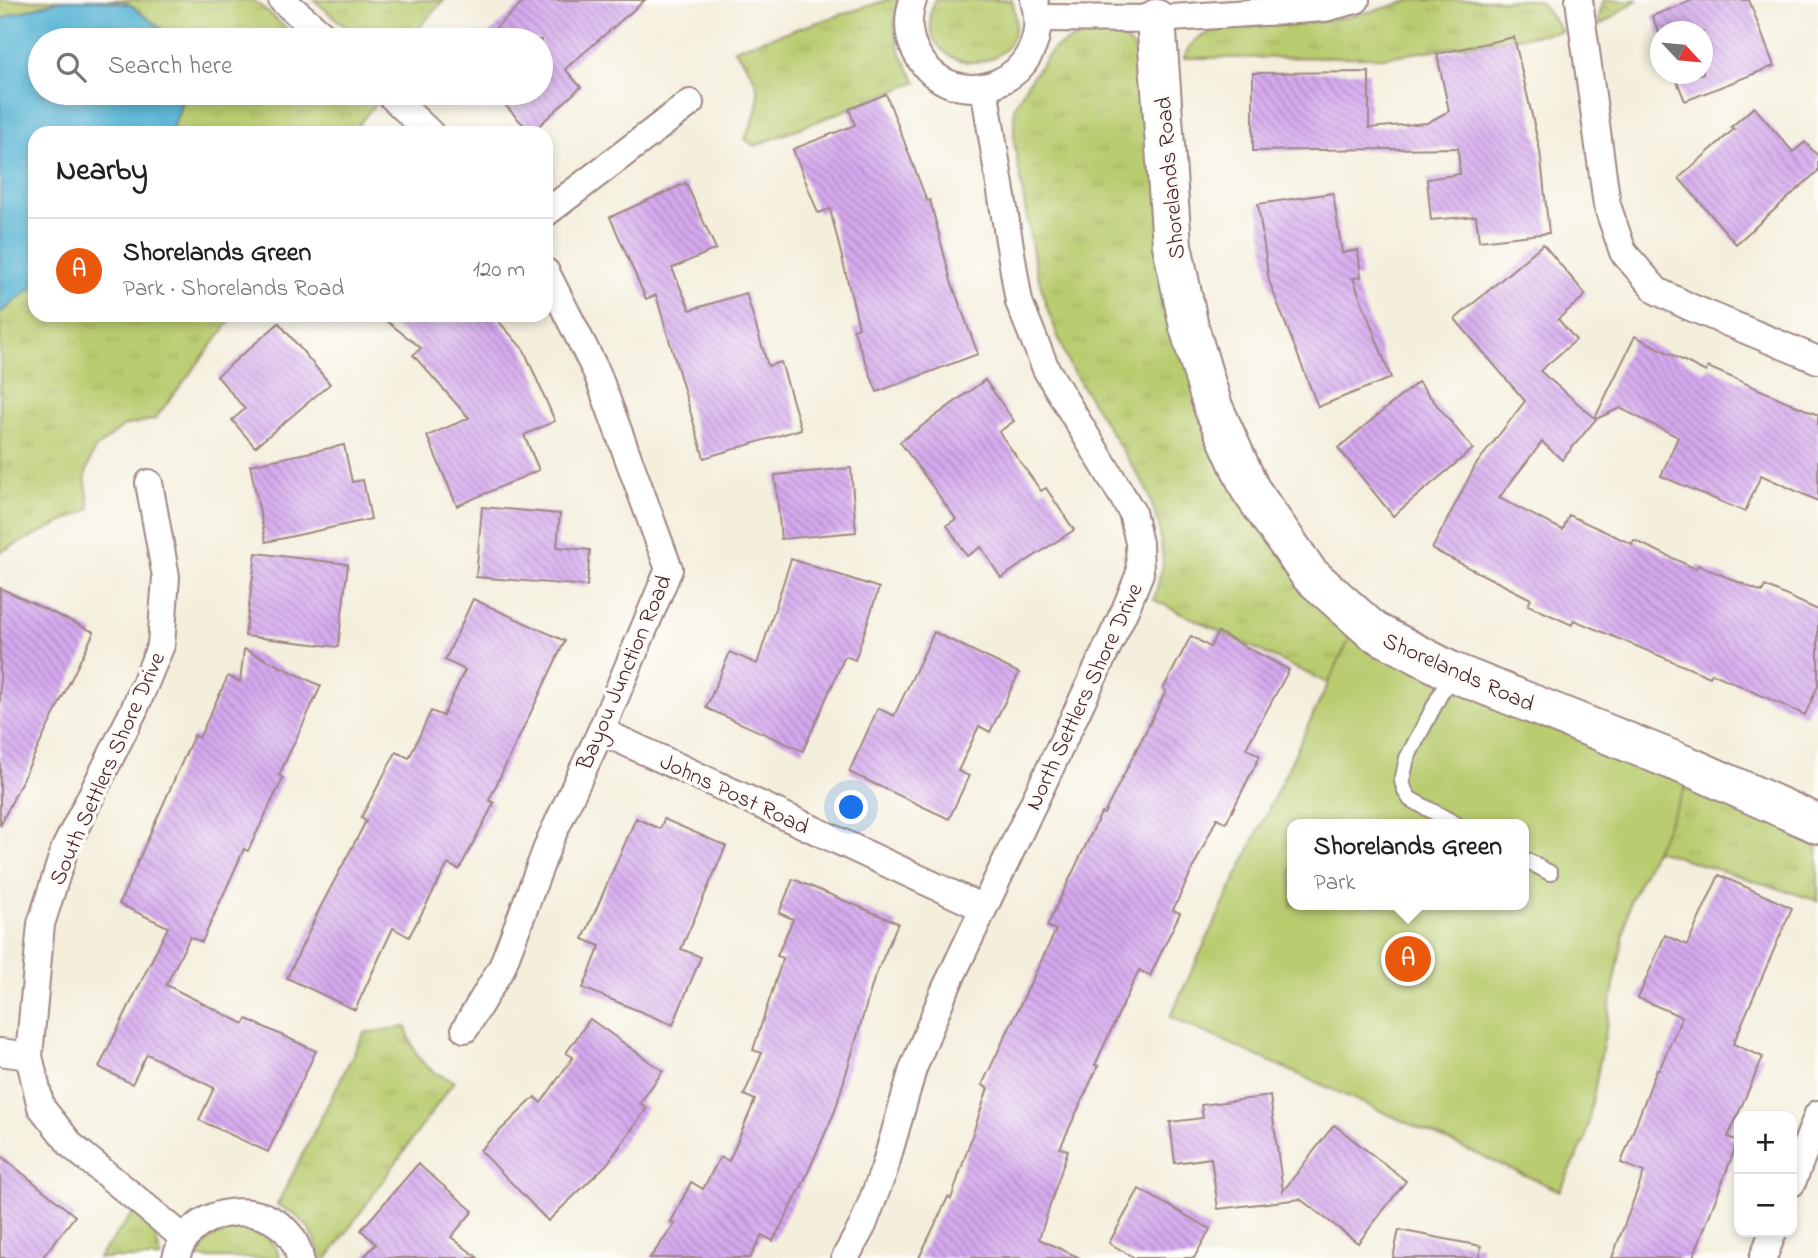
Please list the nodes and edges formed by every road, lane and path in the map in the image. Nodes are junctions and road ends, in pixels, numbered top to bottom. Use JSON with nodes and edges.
{"nodes":[{"id":1,"x":282,"y":0,"type":"edge"},
{"id":2,"x":913,"y":0,"type":"edge"},
{"id":3,"x":1356,"y":0,"type":"edge"},
{"id":4,"x":1579,"y":0,"type":"edge"},
{"id":5,"x":1036,"y":9,"type":"edge"},
{"id":6,"x":1156,"y":19,"type":"junction"},
{"id":7,"x":315,"y":28,"type":"edge"},
{"id":8,"x":984,"y":87,"type":"junction"},
{"id":9,"x":690,"y":103,"type":"dead end"},
{"id":10,"x":401,"y":105,"type":"edge"},
{"id":11,"x":423,"y":126,"type":"edge"},
{"id":12,"x":553,"y":208,"type":"edge"},
{"id":13,"x":553,"y":286,"type":"edge"},
{"id":14,"x":1818,"y":360,"type":"edge"},
{"id":15,"x":149,"y":483,"type":"dead end"},
{"id":16,"x":1452,"y":673,"type":"junction"},
{"id":17,"x":601,"y":731,"type":"junction"},
{"id":18,"x":1447,"y":819,"type":"edge"},
{"id":19,"x":1818,"y":824,"type":"edge"},
{"id":20,"x":1529,"y":862,"type":"edge"},
{"id":21,"x":1550,"y":873,"type":"dead end"},
{"id":22,"x":983,"y":908,"type":"junction"},
{"id":23,"x":465,"y":1029,"type":"dead end"},
{"id":24,"x":0,"y":1052,"type":"edge"},
{"id":25,"x":29,"y":1056,"type":"junction"},
{"id":26,"x":1818,"y":1114,"type":"edge"},
{"id":27,"x":1795,"y":1174,"type":"edge"},
{"id":28,"x":1771,"y":1237,"type":"edge"},
{"id":29,"x":181,"y":1248,"type":"edge"},
{"id":30,"x":300,"y":1258,"type":"edge"},
{"id":31,"x":845,"y":1258,"type":"edge"},
{"id":32,"x":1763,"y":1258,"type":"edge"}],
"edges":[{"from":1,"to":7,"type":"street"},
{"from":2,"to":8,"type":"street"},
{"from":3,"to":6,"type":"street"},
{"from":4,"to":14,"type":"street"},
{"from":5,"to":6,"type":"street"},
{"from":5,"to":8,"type":"street"},
{"from":6,"to":16,"type":"street","name":"Shorelands Road"},
{"from":8,"to":22,"type":"street","name":"North Settlers Shore Drive"},
{"from":9,"to":12,"type":"street"},
{"from":10,"to":11,"type":"street"},
{"from":13,"to":17,"type":"street","name":"Bayou Junction Road"},
{"from":15,"to":25,"type":"street","name":"South Settlers Shore Drive"},
{"from":16,"to":18,"type":"lane"},
{"from":16,"to":19,"type":"street","name":"Shorelands Road"},
{"from":17,"to":22,"type":"street","name":"Johns Post Road"},
{"from":17,"to":23,"type":"street","name":"Bayou Junction Road"},
{"from":20,"to":21,"type":"lane"},
{"from":22,"to":31,"type":"street","name":"North Settlers Shore Drive"},
{"from":24,"to":25,"type":"street"},
{"from":25,"to":29,"type":"street","name":"South Settlers Shore Drive"},
{"from":26,"to":27,"type":"street"},
{"from":28,"to":32,"type":"street"},
{"from":29,"to":30,"type":"street"}]}
